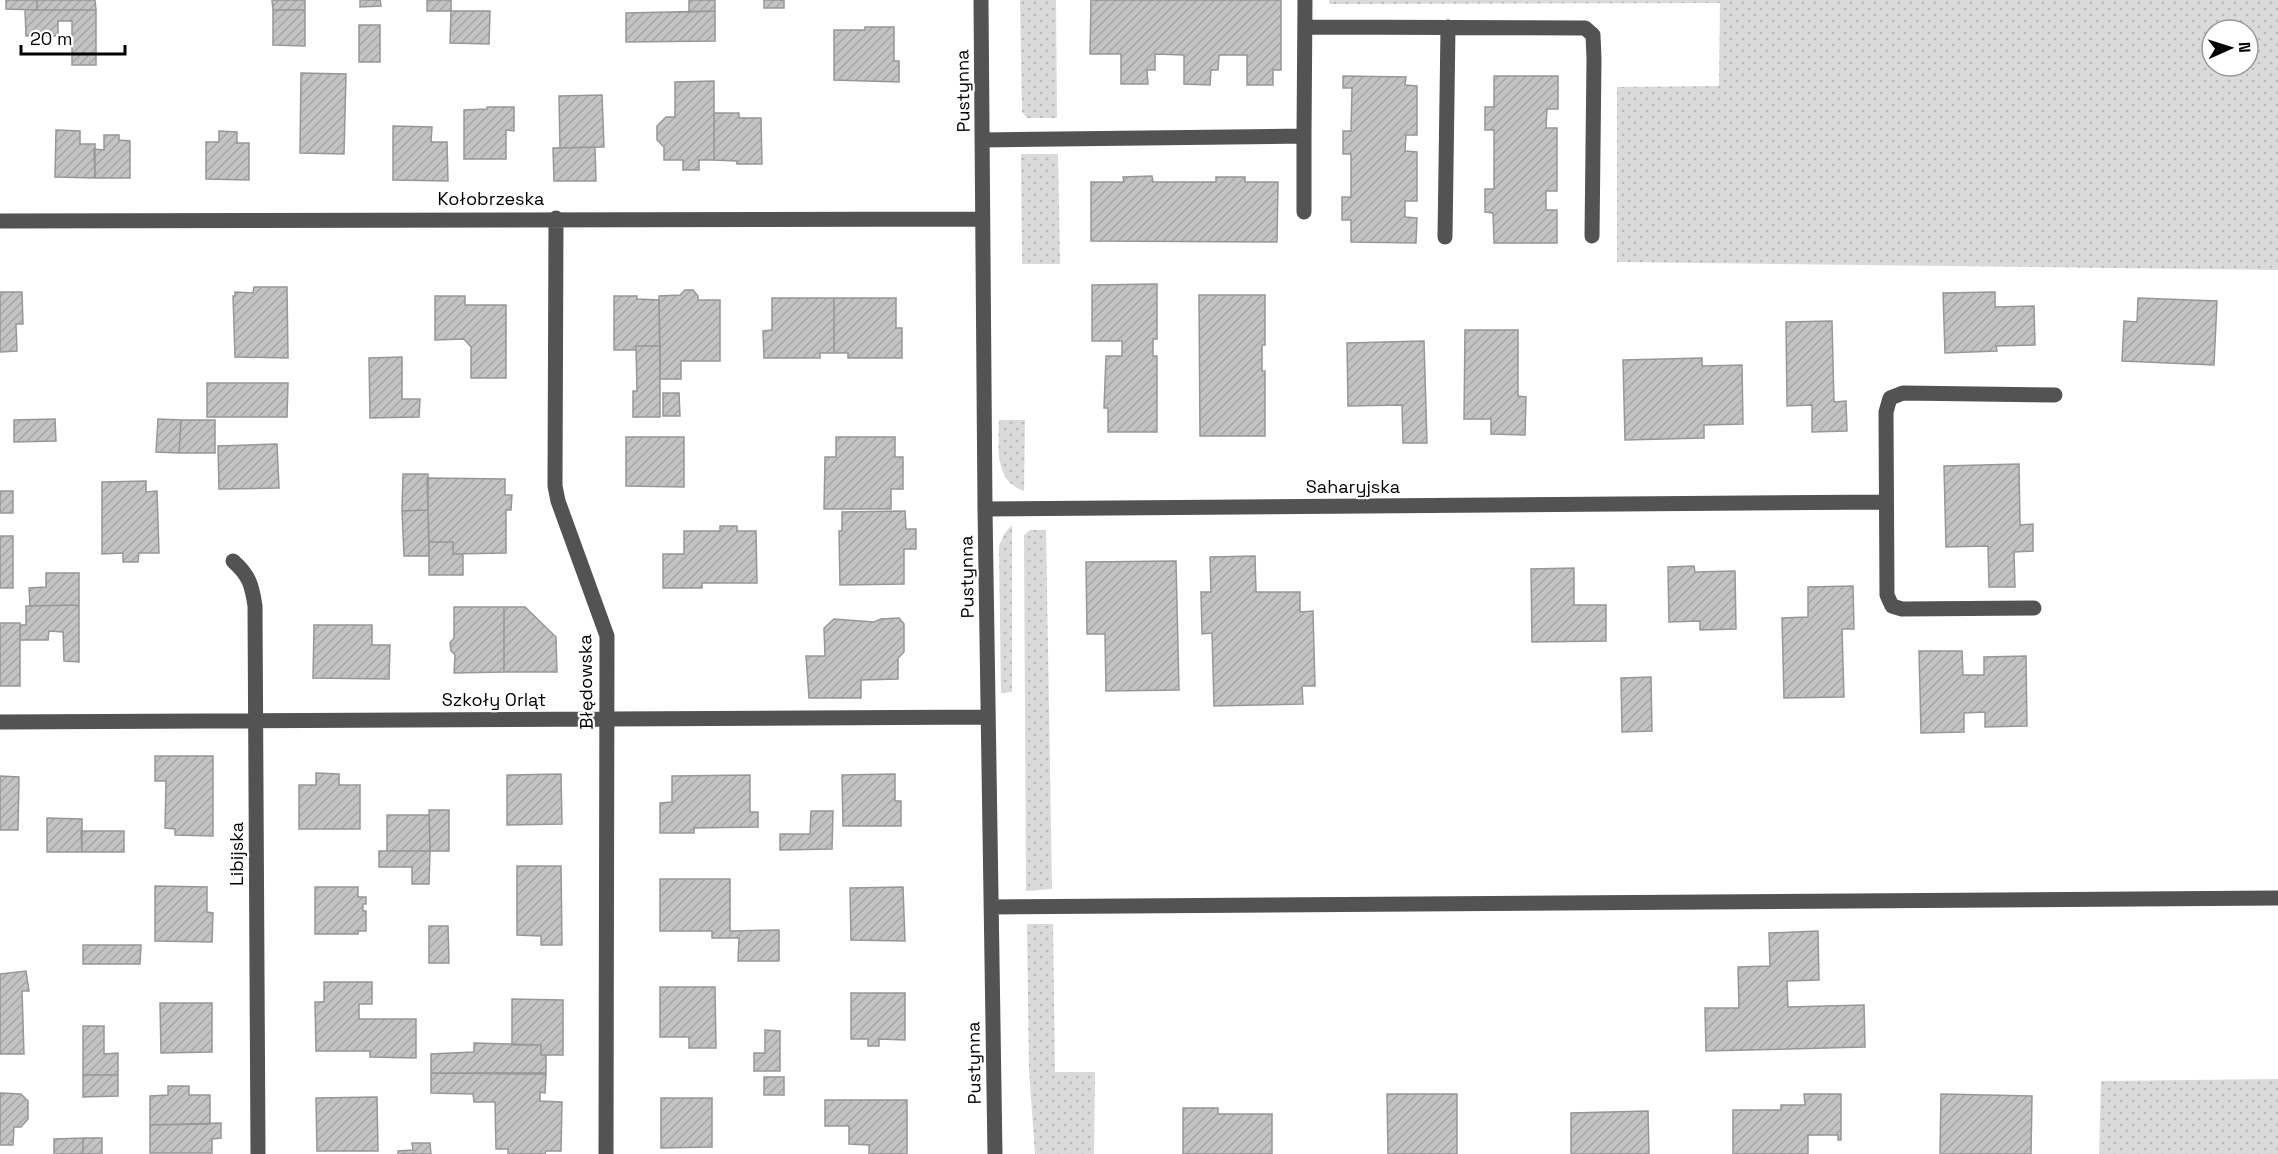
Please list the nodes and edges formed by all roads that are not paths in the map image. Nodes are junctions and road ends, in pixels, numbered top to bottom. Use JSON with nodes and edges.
{"nodes":[{"id":1,"x":981,"y":0,"type":"edge"},
{"id":2,"x":1305,"y":0,"type":"edge"},
{"id":3,"x":1305,"y":27,"type":"junction"},
{"id":4,"x":1448,"y":27,"type":"junction"},
{"id":5,"x":1304,"y":136,"type":"junction"},
{"id":6,"x":983,"y":140,"type":"junction"},
{"id":7,"x":1304,"y":212,"type":"dead end"},
{"id":8,"x":556,"y":219,"type":"junction"},
{"id":9,"x":982,"y":219,"type":"junction"},
{"id":10,"x":0,"y":221,"type":"edge"},
{"id":11,"x":1592,"y":236,"type":"dead end"},
{"id":12,"x":1445,"y":237,"type":"dead end"},
{"id":13,"x":2055,"y":395,"type":"dead end"},
{"id":14,"x":1885,"y":502,"type":"junction"},
{"id":15,"x":985,"y":509,"type":"junction"},
{"id":16,"x":233,"y":561,"type":"dead end"},
{"id":17,"x":2034,"y":608,"type":"dead end"},
{"id":18,"x":988,"y":717,"type":"junction"},
{"id":19,"x":606,"y":719,"type":"junction"},
{"id":20,"x":255,"y":721,"type":"junction"},
{"id":21,"x":0,"y":722,"type":"edge"},
{"id":22,"x":2278,"y":898,"type":"edge"},
{"id":23,"x":991,"y":907,"type":"junction"},
{"id":24,"x":258,"y":1154,"type":"edge"},
{"id":25,"x":606,"y":1154,"type":"edge"},
{"id":26,"x":995,"y":1154,"type":"edge"}],
"edges":[{"from":1,"to":6,"type":"street","name":"Pustynna"},
{"from":2,"to":3,"type":"street"},
{"from":3,"to":4,"type":"street"},
{"from":3,"to":5,"type":"street"},
{"from":4,"to":11,"type":"street"},
{"from":4,"to":12,"type":"street"},
{"from":5,"to":6,"type":"street"},
{"from":5,"to":7,"type":"street"},
{"from":6,"to":9,"type":"street","name":"Pustynna"},
{"from":8,"to":9,"type":"street","name":"Kołobrzeska"},
{"from":8,"to":10,"type":"street","name":"Kołobrzeska"},
{"from":8,"to":19,"type":"street","name":"Błędowska"},
{"from":9,"to":15,"type":"street","name":"Pustynna"},
{"from":13,"to":14,"type":"street"},
{"from":14,"to":15,"type":"street","name":"Saharyjska"},
{"from":14,"to":17,"type":"street"},
{"from":15,"to":18,"type":"street","name":"Pustynna"},
{"from":16,"to":20,"type":"street","name":"Libijska"},
{"from":18,"to":19,"type":"street","name":"Szkoły Orląt"},
{"from":18,"to":23,"type":"street","name":"Pustynna"},
{"from":19,"to":20,"type":"street","name":"Szkoły Orląt"},
{"from":19,"to":25,"type":"street","name":"Błędowska"},
{"from":20,"to":21,"type":"street","name":"Szkoły Orląt"},
{"from":20,"to":24,"type":"street","name":"Libijska"},
{"from":22,"to":23,"type":"street"},
{"from":23,"to":26,"type":"street","name":"Pustynna"}]}
